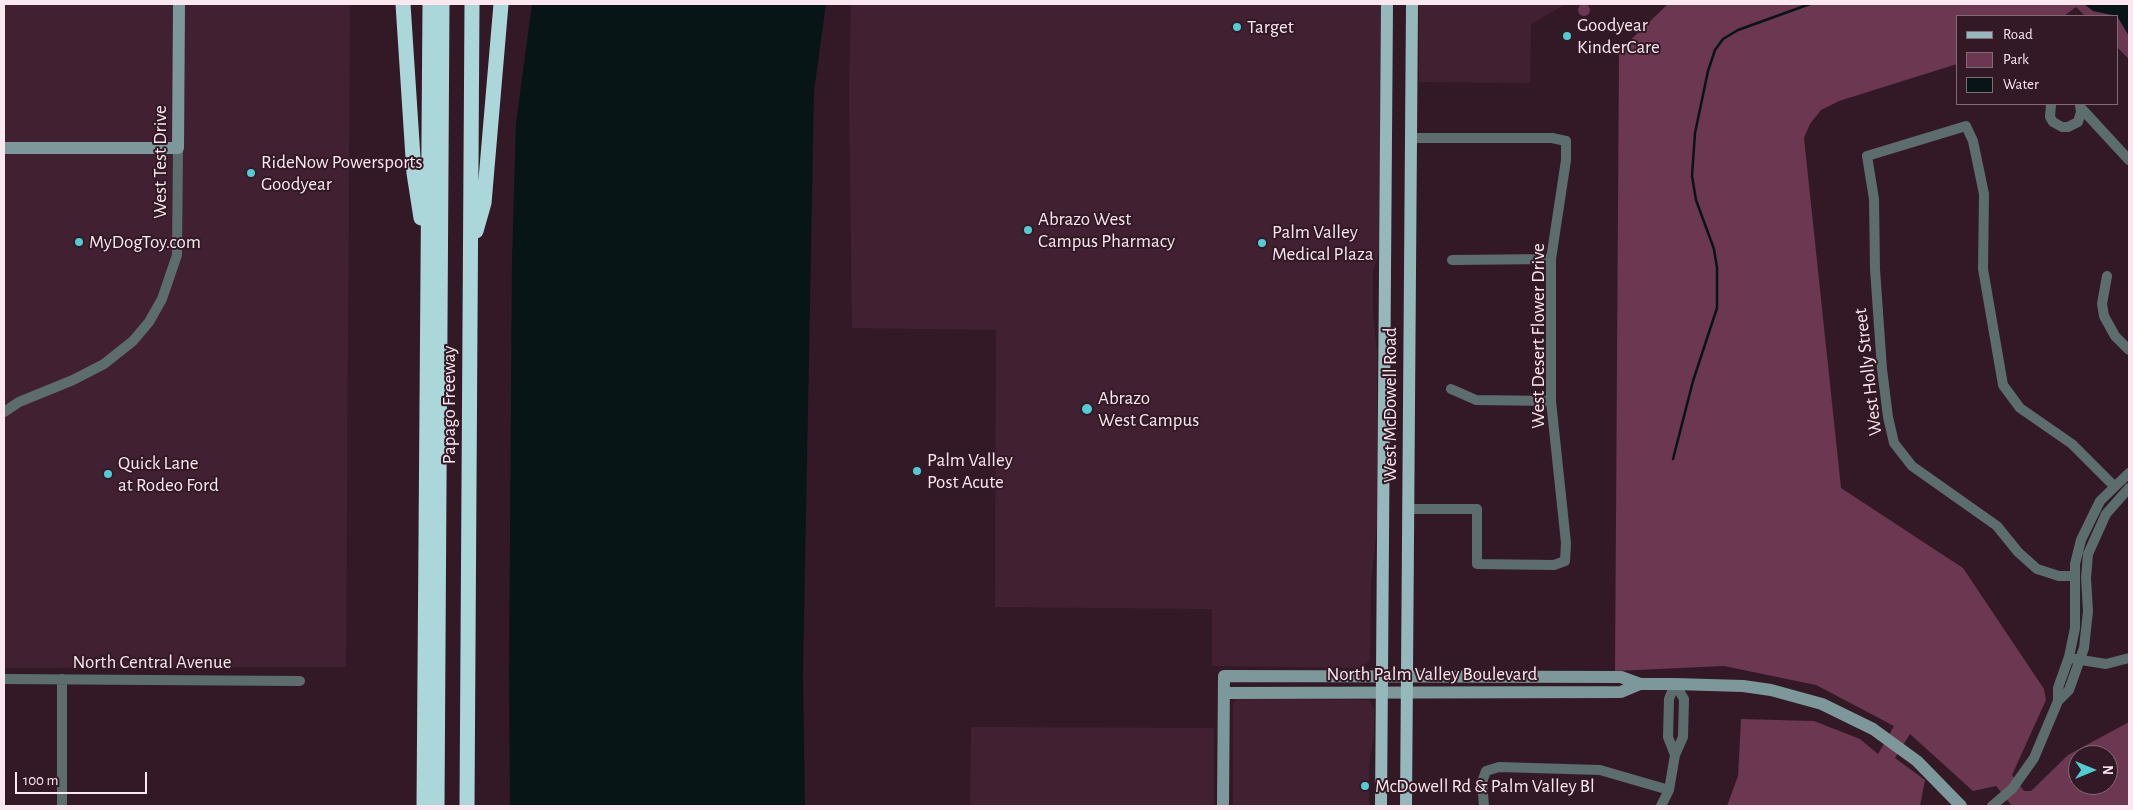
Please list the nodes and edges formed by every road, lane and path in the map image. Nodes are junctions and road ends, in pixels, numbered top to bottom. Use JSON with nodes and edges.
{"nodes":[{"id":1,"x":179,"y":4,"type":"edge"},
{"id":2,"x":403,"y":4,"type":"edge"},
{"id":3,"x":430,"y":4,"type":"edge"},
{"id":4,"x":442,"y":4,"type":"edge"},
{"id":5,"x":472,"y":4,"type":"edge"},
{"id":6,"x":500,"y":4,"type":"edge"},
{"id":7,"x":1387,"y":4,"type":"edge"},
{"id":8,"x":1412,"y":4,"type":"edge"},
{"id":9,"x":2051,"y":105,"type":"edge"},
{"id":10,"x":2080,"y":106,"type":"edge"},
{"id":11,"x":2091,"y":121,"type":"junction"},
{"id":12,"x":2076,"y":124,"type":"junction"},
{"id":13,"x":1411,"y":138,"type":"junction"},
{"id":14,"x":4,"y":148,"type":"edge"},
{"id":15,"x":178,"y":148,"type":"junction"},
{"id":16,"x":2129,"y":160,"type":"edge"},
{"id":17,"x":470,"y":252,"type":"junction"},
{"id":18,"x":1552,"y":259,"type":"junction"},
{"id":19,"x":1452,"y":260,"type":"dead end"},
{"id":20,"x":428,"y":269,"type":"junction"},
{"id":21,"x":2107,"y":276,"type":"dead end"},
{"id":22,"x":2129,"y":350,"type":"edge"},
{"id":23,"x":1451,"y":389,"type":"dead end"},
{"id":24,"x":1551,"y":401,"type":"junction"},
{"id":25,"x":4,"y":412,"type":"edge"},
{"id":26,"x":2129,"y":473,"type":"edge"},
{"id":27,"x":2114,"y":486,"type":"junction"},
{"id":28,"x":2129,"y":488,"type":"edge"},
{"id":29,"x":1408,"y":509,"type":"junction"},
{"id":30,"x":2075,"y":576,"type":"junction"},
{"id":31,"x":2069,"y":657,"type":"junction"},
{"id":32,"x":2129,"y":658,"type":"edge"},
{"id":33,"x":2080,"y":660,"type":"junction"},
{"id":34,"x":1382,"y":675,"type":"junction"},
{"id":35,"x":1407,"y":675,"type":"junction"},
{"id":36,"x":4,"y":679,"type":"edge"},
{"id":37,"x":62,"y":679,"type":"junction"},
{"id":38,"x":300,"y":681,"type":"dead end"},
{"id":39,"x":1640,"y":684,"type":"junction"},
{"id":40,"x":1675,"y":684,"type":"junction"},
{"id":41,"x":1407,"y":692,"type":"junction"},
{"id":42,"x":1224,"y":693,"type":"junction"},
{"id":43,"x":1382,"y":693,"type":"junction"},
{"id":44,"x":2058,"y":701,"type":"junction"},
{"id":45,"x":1675,"y":755,"type":"junction"},
{"id":46,"x":1669,"y":790,"type":"junction"},
{"id":47,"x":62,"y":806,"type":"edge"},
{"id":48,"x":424,"y":806,"type":"edge"},
{"id":49,"x":437,"y":806,"type":"edge"},
{"id":50,"x":467,"y":806,"type":"edge"},
{"id":51,"x":1223,"y":806,"type":"edge"},
{"id":52,"x":1381,"y":806,"type":"edge"},
{"id":53,"x":1406,"y":806,"type":"edge"},
{"id":54,"x":1484,"y":806,"type":"edge"},
{"id":55,"x":1661,"y":806,"type":"edge"},
{"id":56,"x":1961,"y":806,"type":"edge"},
{"id":57,"x":1992,"y":806,"type":"edge"}],
"edges":[{"from":1,"to":15,"type":"street","name":"West Test Drive"},
{"from":2,"to":20,"type":"highway"},
{"from":3,"to":20,"type":"highway","name":"Papago Freeway"},
{"from":4,"to":49,"type":"highway"},
{"from":5,"to":17,"type":"highway","name":"Papago Freeway"},
{"from":6,"to":17,"type":"highway"},
{"from":7,"to":34,"type":"main road","name":"West McDowell Road"},
{"from":8,"to":13,"type":"main road","name":"West McDowell Road"},
{"from":9,"to":12,"type":"street"},
{"from":10,"to":11,"type":"street"},
{"from":10,"to":12,"type":"street"},
{"from":11,"to":12,"type":"street"},
{"from":11,"to":16,"type":"street"},
{"from":13,"to":18,"type":"street","name":"West Desert Flower Drive"},
{"from":13,"to":29,"type":"main road","name":"West McDowell Road"},
{"from":14,"to":15,"type":"street"},
{"from":15,"to":25,"type":"street","name":"West Test Drive"},
{"from":17,"to":50,"type":"highway","name":"Papago Freeway"},
{"from":18,"to":19,"type":"street"},
{"from":18,"to":24,"type":"street","name":"West Desert Flower Drive"},
{"from":20,"to":48,"type":"highway","name":"Papago Freeway"},
{"from":21,"to":22,"type":"street"},
{"from":23,"to":24,"type":"street"},
{"from":24,"to":29,"type":"street","name":"West Desert Flower Drive"},
{"from":26,"to":27,"type":"street"},
{"from":27,"to":30,"type":"street"},
{"from":27,"to":30,"type":"street","name":"West Holly Street"},
{"from":28,"to":33,"type":"street"},
{"from":29,"to":35,"type":"main road","name":"West McDowell Road"},
{"from":30,"to":31,"type":"street"},
{"from":31,"to":33,"type":"street"},
{"from":31,"to":44,"type":"street"},
{"from":32,"to":33,"type":"street"},
{"from":33,"to":44,"type":"street"},
{"from":34,"to":35,"type":"street","name":"North Palm Valley Boulevard"},
{"from":34,"to":42,"type":"street","name":"North Palm Valley Boulevard"},
{"from":34,"to":43,"type":"main road","name":"West McDowell Road"},
{"from":35,"to":39,"type":"street","name":"North Palm Valley Boulevard"},
{"from":35,"to":41,"type":"main road","name":"West McDowell Road"},
{"from":36,"to":37,"type":"street","name":"North Central Avenue"},
{"from":37,"to":38,"type":"street","name":"North Central Avenue"},
{"from":37,"to":47,"type":"street"},
{"from":39,"to":40,"type":"street","name":"North Palm Valley Boulevard"},
{"from":39,"to":41,"type":"street","name":"North Palm Valley Boulevard"},
{"from":40,"to":45,"type":"street"},
{"from":40,"to":45,"type":"street"},
{"from":40,"to":56,"type":"street","name":"North Palm Valley Boulevard"},
{"from":41,"to":43,"type":"street","name":"North Palm Valley Boulevard"},
{"from":41,"to":53,"type":"main road","name":"West McDowell Road"},
{"from":42,"to":43,"type":"street","name":"North Palm Valley Boulevard"},
{"from":42,"to":51,"type":"street"},
{"from":43,"to":52,"type":"main road","name":"West McDowell Road"},
{"from":44,"to":57,"type":"street"},
{"from":45,"to":46,"type":"street"},
{"from":46,"to":54,"type":"street"},
{"from":46,"to":55,"type":"street"}]}
